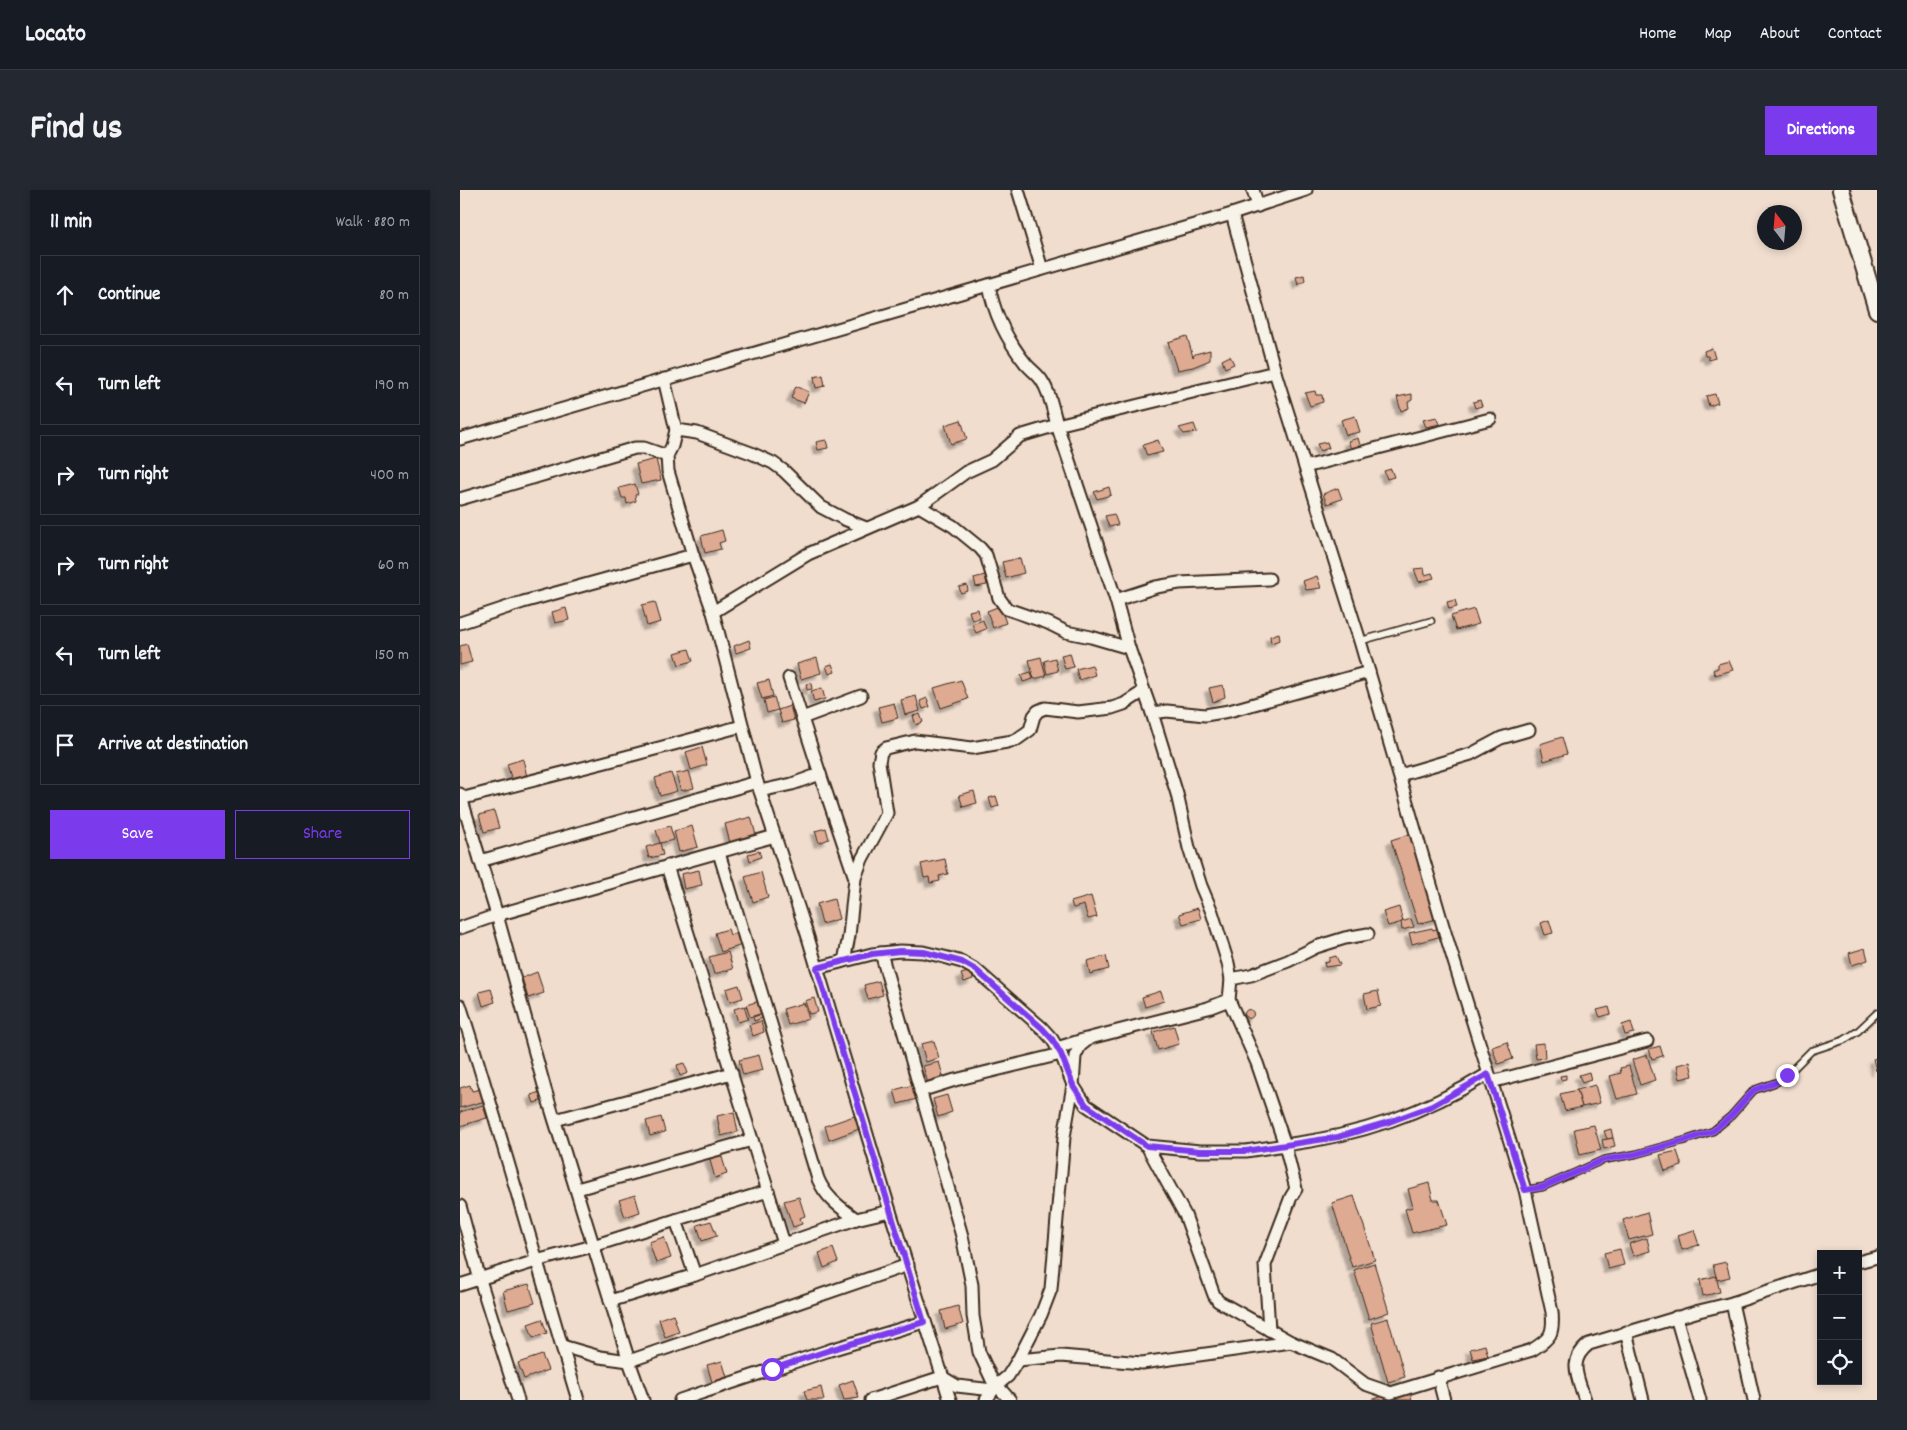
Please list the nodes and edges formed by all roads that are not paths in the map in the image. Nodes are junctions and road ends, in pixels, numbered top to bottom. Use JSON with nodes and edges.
{"nodes":[{"id":1,"x":1018,"y":190,"type":"edge"},
{"id":2,"x":1253,"y":190,"type":"edge"},
{"id":3,"x":1306,"y":190,"type":"edge"},
{"id":4,"x":1841,"y":190,"type":"edge"},
{"id":5,"x":1258,"y":206,"type":"junction"},
{"id":6,"x":1232,"y":214,"type":"junction"},
{"id":7,"x":1042,"y":269,"type":"junction"},
{"id":8,"x":989,"y":285,"type":"junction"},
{"id":9,"x":1877,"y":310,"type":"edge"},
{"id":10,"x":1275,"y":372,"type":"junction"},
{"id":11,"x":664,"y":379,"type":"junction"},
{"id":12,"x":1490,"y":419,"type":"dead end"},
{"id":13,"x":1057,"y":424,"type":"junction"},
{"id":14,"x":676,"y":430,"type":"junction"},
{"id":15,"x":460,"y":439,"type":"edge"},
{"id":16,"x":667,"y":456,"type":"junction"},
{"id":17,"x":1305,"y":466,"type":"junction"},
{"id":18,"x":460,"y":499,"type":"edge"},
{"id":19,"x":919,"y":506,"type":"junction"},
{"id":20,"x":866,"y":528,"type":"junction"},
{"id":21,"x":693,"y":556,"type":"junction"},
{"id":22,"x":1269,"y":578,"type":"dead end"},
{"id":23,"x":1116,"y":600,"type":"junction"},
{"id":24,"x":713,"y":612,"type":"junction"},
{"id":25,"x":1431,"y":621,"type":"dead end"},
{"id":26,"x":460,"y":623,"type":"edge"},
{"id":27,"x":1360,"y":641,"type":"junction"},
{"id":28,"x":1129,"y":648,"type":"junction"},
{"id":29,"x":1369,"y":672,"type":"junction"},
{"id":30,"x":789,"y":678,"type":"dead end"},
{"id":31,"x":1144,"y":691,"type":"junction"},
{"id":32,"x":861,"y":696,"type":"dead end"},
{"id":33,"x":1152,"y":713,"type":"junction"},
{"id":34,"x":802,"y":718,"type":"junction"},
{"id":35,"x":742,"y":726,"type":"junction"},
{"id":36,"x":1529,"y":730,"type":"dead end"},
{"id":37,"x":820,"y":774,"type":"junction"},
{"id":38,"x":1400,"y":775,"type":"junction"},
{"id":39,"x":759,"y":787,"type":"junction"},
{"id":40,"x":460,"y":797,"type":"edge"},
{"id":41,"x":775,"y":836,"type":"junction"},
{"id":42,"x":719,"y":853,"type":"junction"},
{"id":43,"x":480,"y":861,"type":"junction"},
{"id":44,"x":667,"y":866,"type":"junction"},
{"id":45,"x":855,"y":878,"type":"junction"},
{"id":46,"x":497,"y":915,"type":"junction"},
{"id":47,"x":460,"y":928,"type":"edge"},
{"id":48,"x":1368,"y":934,"type":"dead end"},
{"id":49,"x":881,"y":952,"type":"junction"},
{"id":50,"x":844,"y":961,"type":"junction"},
{"id":51,"x":817,"y":968,"type":"junction"},
{"id":52,"x":1231,"y":979,"type":"junction"},
{"id":53,"x":1229,"y":1000,"type":"junction"},
{"id":54,"x":460,"y":1005,"type":"edge"},
{"id":55,"x":1877,"y":1013,"type":"edge"},
{"id":56,"x":1090,"y":1038,"type":"junction"},
{"id":57,"x":1647,"y":1041,"type":"dead end"},
{"id":58,"x":1059,"y":1051,"type":"junction"},
{"id":59,"x":732,"y":1073,"type":"junction"},
{"id":60,"x":1489,"y":1078,"type":"junction"},
{"id":61,"x":1073,"y":1085,"type":"junction"},
{"id":62,"x":920,"y":1091,"type":"junction"},
{"id":63,"x":555,"y":1120,"type":"junction"},
{"id":64,"x":752,"y":1140,"type":"junction"},
{"id":65,"x":1285,"y":1145,"type":"junction"},
{"id":66,"x":1147,"y":1146,"type":"junction"},
{"id":67,"x":577,"y":1189,"type":"junction"},
{"id":68,"x":1525,"y":1190,"type":"junction"},
{"id":69,"x":768,"y":1191,"type":"junction"},
{"id":70,"x":460,"y":1206,"type":"edge"},
{"id":71,"x":890,"y":1211,"type":"junction"},
{"id":72,"x":856,"y":1219,"type":"junction"},
{"id":73,"x":676,"y":1220,"type":"junction"},
{"id":74,"x":784,"y":1244,"type":"junction"},
{"id":75,"x":593,"y":1246,"type":"junction"},
{"id":76,"x":1877,"y":1256,"type":"edge"},
{"id":77,"x":536,"y":1261,"type":"junction"},
{"id":78,"x":1862,"y":1261,"type":"edge"},
{"id":79,"x":908,"y":1265,"type":"junction"},
{"id":80,"x":695,"y":1275,"type":"junction"},
{"id":81,"x":1817,"y":1275,"type":"edge"},
{"id":82,"x":480,"y":1280,"type":"junction"},
{"id":83,"x":460,"y":1286,"type":"edge"},
{"id":84,"x":610,"y":1301,"type":"junction"},
{"id":85,"x":1732,"y":1303,"type":"junction"},
{"id":86,"x":1676,"y":1317,"type":"junction"},
{"id":87,"x":924,"y":1322,"type":"junction"},
{"id":88,"x":1269,"y":1330,"type":"junction"},
{"id":89,"x":1626,"y":1332,"type":"junction"},
{"id":90,"x":1291,"y":1342,"type":"junction"},
{"id":91,"x":562,"y":1346,"type":"junction"},
{"id":92,"x":1018,"y":1360,"type":"junction"},
{"id":93,"x":629,"y":1361,"type":"junction"},
{"id":94,"x":1008,"y":1376,"type":"junction"},
{"id":95,"x":942,"y":1377,"type":"junction"},
{"id":96,"x":1438,"y":1377,"type":"junction"},
{"id":97,"x":994,"y":1388,"type":"junction"},
{"id":98,"x":518,"y":1400,"type":"edge"},
{"id":99,"x":578,"y":1400,"type":"edge"},
{"id":100,"x":643,"y":1400,"type":"edge"},
{"id":101,"x":680,"y":1400,"type":"edge"},
{"id":102,"x":870,"y":1400,"type":"edge"},
{"id":103,"x":950,"y":1400,"type":"edge"},
{"id":104,"x":986,"y":1400,"type":"edge"},
{"id":105,"x":1012,"y":1400,"type":"edge"},
{"id":106,"x":1444,"y":1400,"type":"edge"},
{"id":107,"x":1585,"y":1400,"type":"edge"},
{"id":108,"x":1643,"y":1400,"type":"edge"},
{"id":109,"x":1700,"y":1400,"type":"edge"},
{"id":110,"x":1754,"y":1400,"type":"edge"}],
"edges":[{"from":1,"to":7,"type":"street"},
{"from":2,"to":5,"type":"street"},
{"from":3,"to":5,"type":"street"},
{"from":4,"to":9,"type":"main road"},
{"from":5,"to":6,"type":"street"},
{"from":6,"to":7,"type":"street"},
{"from":6,"to":10,"type":"street"},
{"from":7,"to":8,"type":"street"},
{"from":8,"to":11,"type":"street"},
{"from":8,"to":13,"type":"street"},
{"from":10,"to":13,"type":"street"},
{"from":10,"to":17,"type":"street"},
{"from":11,"to":14,"type":"street"},
{"from":11,"to":15,"type":"street"},
{"from":12,"to":17,"type":"street"},
{"from":13,"to":19,"type":"street"},
{"from":13,"to":23,"type":"street"},
{"from":14,"to":16,"type":"street"},
{"from":14,"to":20,"type":"street"},
{"from":16,"to":18,"type":"street"},
{"from":16,"to":21,"type":"street"},
{"from":17,"to":27,"type":"street"},
{"from":19,"to":20,"type":"street"},
{"from":19,"to":28,"type":"street"},
{"from":20,"to":24,"type":"street"},
{"from":21,"to":24,"type":"street"},
{"from":21,"to":26,"type":"street"},
{"from":22,"to":23,"type":"street"},
{"from":23,"to":28,"type":"street"},
{"from":24,"to":35,"type":"street"},
{"from":25,"to":27,"type":"lane"},
{"from":27,"to":29,"type":"street"},
{"from":28,"to":31,"type":"street"},
{"from":29,"to":33,"type":"street"},
{"from":29,"to":38,"type":"street"},
{"from":30,"to":34,"type":"street"},
{"from":31,"to":33,"type":"street"},
{"from":31,"to":45,"type":"street"},
{"from":32,"to":34,"type":"street"},
{"from":33,"to":52,"type":"street"},
{"from":34,"to":37,"type":"street"},
{"from":35,"to":39,"type":"street"},
{"from":35,"to":40,"type":"street"},
{"from":36,"to":38,"type":"street"},
{"from":37,"to":39,"type":"street"},
{"from":37,"to":45,"type":"street"},
{"from":38,"to":60,"type":"street"},
{"from":39,"to":41,"type":"street"},
{"from":39,"to":43,"type":"street"},
{"from":40,"to":43,"type":"street"},
{"from":41,"to":42,"type":"street"},
{"from":41,"to":51,"type":"street"},
{"from":42,"to":44,"type":"street"},
{"from":42,"to":72,"type":"street"},
{"from":43,"to":46,"type":"street"},
{"from":44,"to":46,"type":"street"},
{"from":44,"to":59,"type":"street"},
{"from":45,"to":50,"type":"street"},
{"from":46,"to":47,"type":"street"},
{"from":46,"to":63,"type":"street"},
{"from":48,"to":52,"type":"street"},
{"from":49,"to":50,"type":"street"},
{"from":49,"to":58,"type":"street"},
{"from":49,"to":62,"type":"street"},
{"from":50,"to":51,"type":"street"},
{"from":51,"to":71,"type":"street"},
{"from":52,"to":53,"type":"street"},
{"from":53,"to":56,"type":"street"},
{"from":53,"to":65,"type":"street"},
{"from":54,"to":77,"type":"street"},
{"from":55,"to":68,"type":"lane"},
{"from":56,"to":58,"type":"street"},
{"from":56,"to":61,"type":"street"},
{"from":57,"to":60,"type":"street"},
{"from":58,"to":61,"type":"street"},
{"from":58,"to":62,"type":"street"},
{"from":59,"to":63,"type":"street"},
{"from":59,"to":64,"type":"street"},
{"from":60,"to":65,"type":"street"},
{"from":60,"to":68,"type":"street"},
{"from":61,"to":66,"type":"street"},
{"from":61,"to":92,"type":"street"},
{"from":62,"to":97,"type":"street"},
{"from":63,"to":67,"type":"street"},
{"from":64,"to":67,"type":"street"},
{"from":64,"to":69,"type":"street"},
{"from":65,"to":66,"type":"street"},
{"from":65,"to":88,"type":"street"},
{"from":66,"to":88,"type":"street"},
{"from":67,"to":75,"type":"street"},
{"from":68,"to":96,"type":"street"},
{"from":69,"to":73,"type":"street"},
{"from":69,"to":74,"type":"street"},
{"from":70,"to":82,"type":"street"},
{"from":71,"to":72,"type":"street"},
{"from":71,"to":79,"type":"street"},
{"from":72,"to":74,"type":"street"},
{"from":73,"to":75,"type":"street"},
{"from":73,"to":80,"type":"street"},
{"from":74,"to":80,"type":"street"},
{"from":75,"to":77,"type":"street"},
{"from":75,"to":84,"type":"street"},
{"from":76,"to":78,"type":"street"},
{"from":77,"to":82,"type":"street"},
{"from":77,"to":91,"type":"street"},
{"from":79,"to":87,"type":"street"},
{"from":79,"to":93,"type":"street"},
{"from":80,"to":84,"type":"street"},
{"from":81,"to":85,"type":"street"},
{"from":82,"to":83,"type":"street"},
{"from":82,"to":98,"type":"street"},
{"from":84,"to":93,"type":"street"},
{"from":85,"to":86,"type":"street"},
{"from":85,"to":110,"type":"street"},
{"from":86,"to":89,"type":"street"},
{"from":86,"to":109,"type":"street"},
{"from":87,"to":95,"type":"street"},
{"from":87,"to":101,"type":"street"},
{"from":88,"to":90,"type":"street"},
{"from":89,"to":107,"type":"street"},
{"from":89,"to":108,"type":"street"},
{"from":90,"to":92,"type":"street"},
{"from":90,"to":96,"type":"street"},
{"from":91,"to":93,"type":"street"},
{"from":91,"to":99,"type":"street"},
{"from":92,"to":94,"type":"street"},
{"from":93,"to":100,"type":"street"},
{"from":94,"to":97,"type":"street"},
{"from":94,"to":105,"type":"street"},
{"from":95,"to":97,"type":"street"},
{"from":95,"to":102,"type":"street"},
{"from":95,"to":103,"type":"street"},
{"from":96,"to":106,"type":"street"},
{"from":97,"to":104,"type":"street"},
{"from":97,"to":105,"type":"street"}]}
